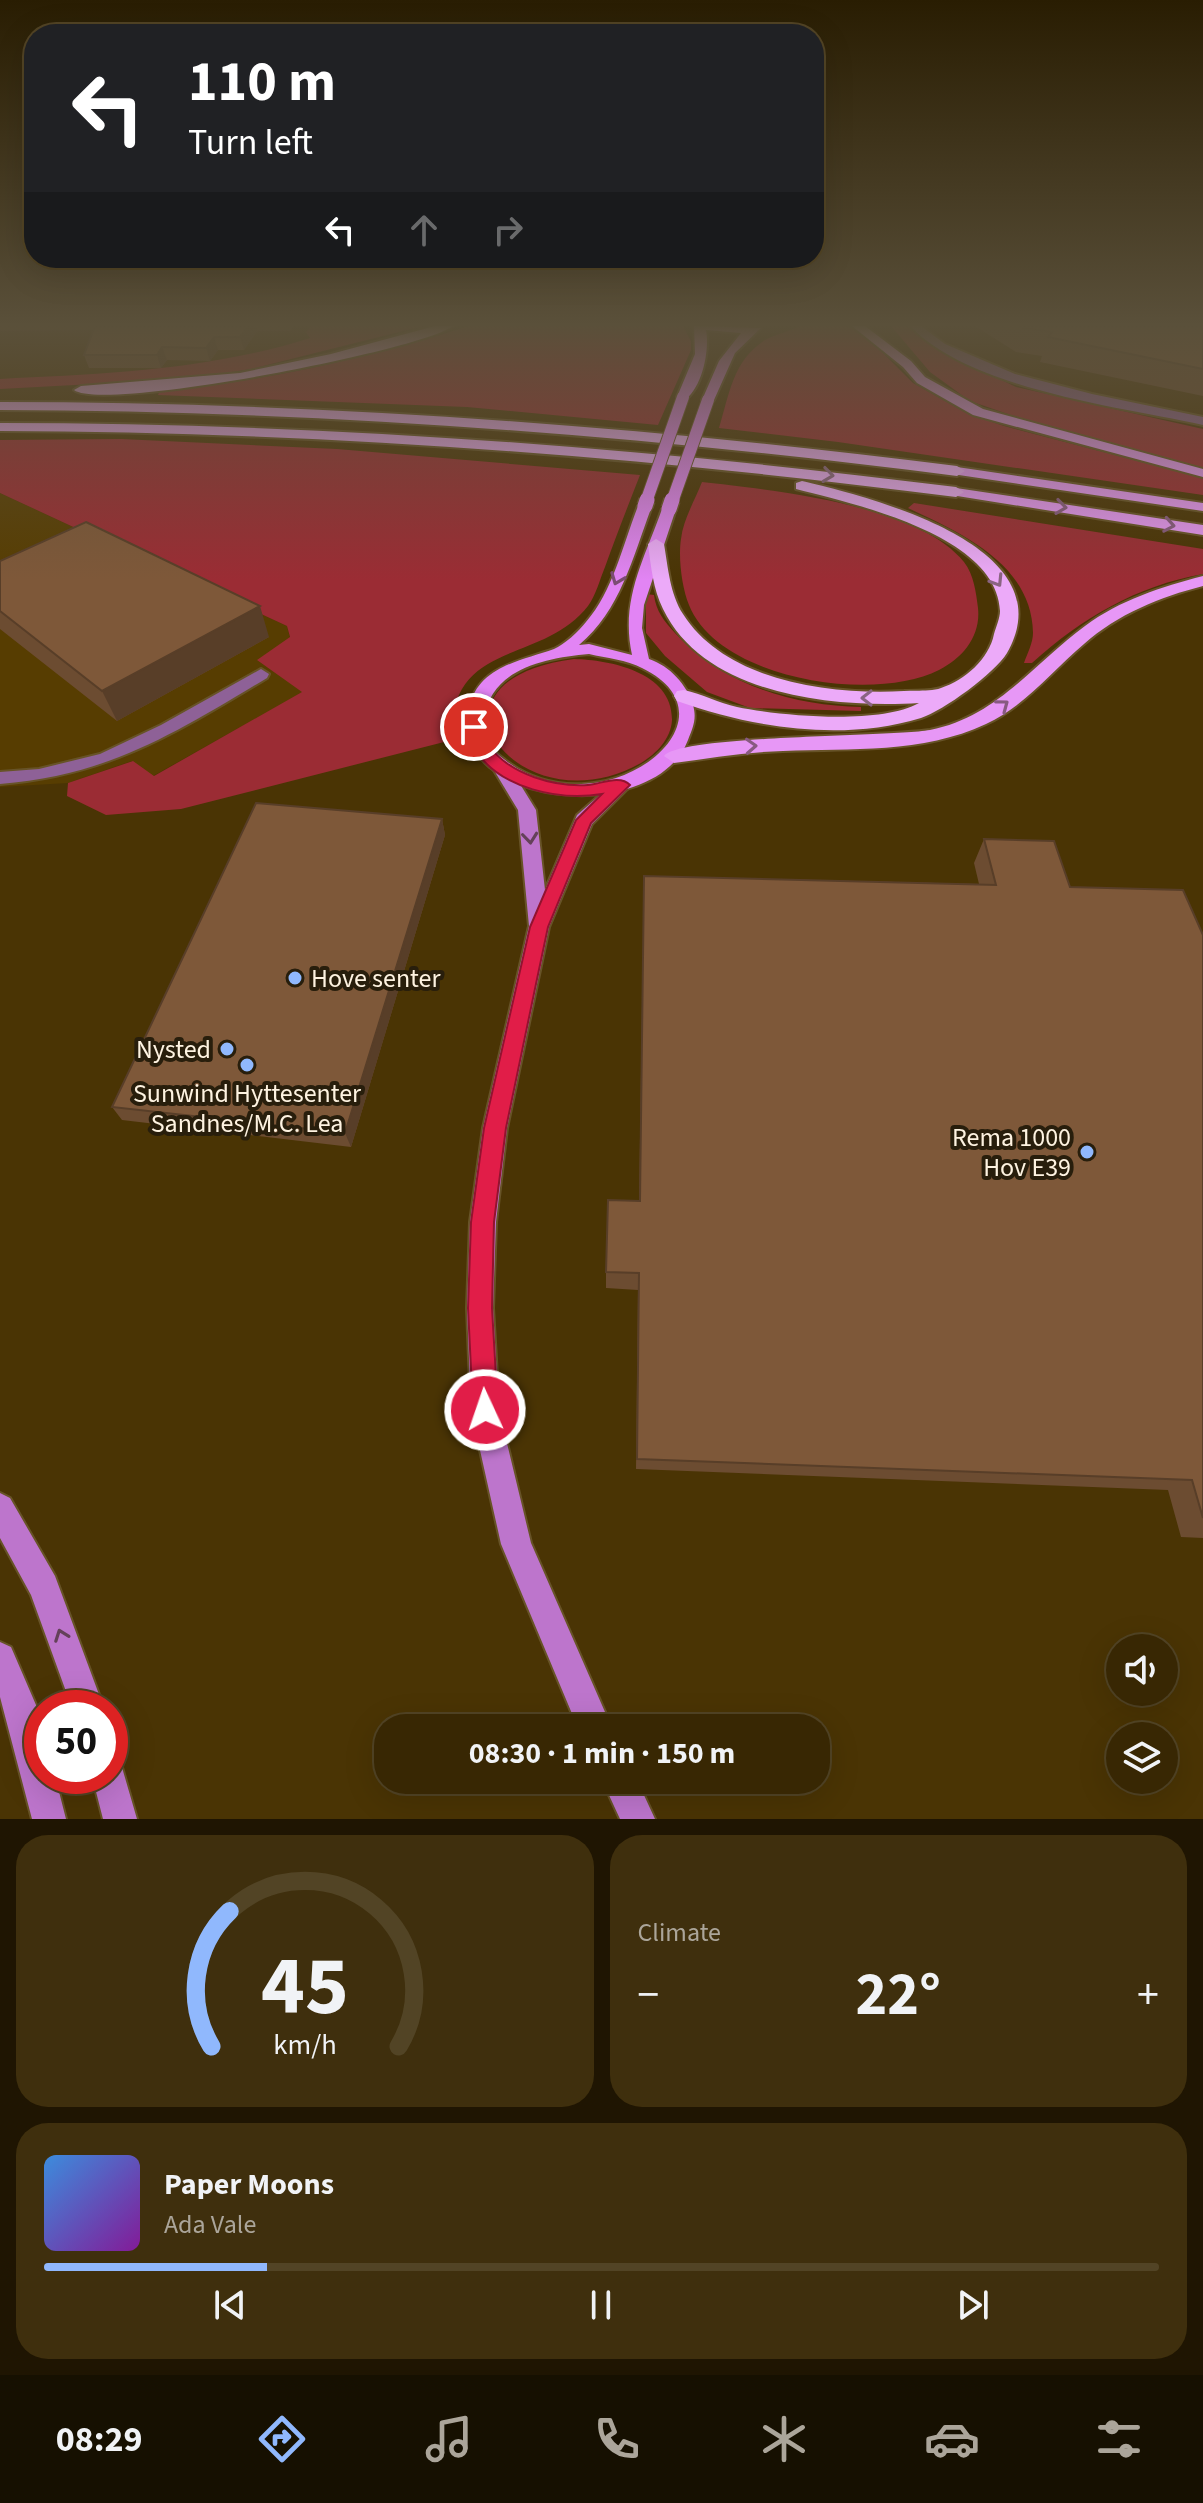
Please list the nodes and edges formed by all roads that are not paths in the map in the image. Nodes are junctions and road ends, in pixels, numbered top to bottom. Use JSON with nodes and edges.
{"nodes":[{"id":1,"x":305,"y":411,"type":"edge"},
{"id":2,"x":678,"y":411,"type":"edge"},
{"id":3,"x":704,"y":411,"type":"edge"},
{"id":4,"x":976,"y":411,"type":"edge"},
{"id":5,"x":1161,"y":411,"type":"edge"},
{"id":6,"x":1203,"y":421,"type":"edge"},
{"id":7,"x":0,"y":427,"type":"edge"},
{"id":8,"x":583,"y":451,"type":"junction"},
{"id":9,"x":957,"y":471,"type":"joint"},
{"id":10,"x":1203,"y":473,"type":"edge"},
{"id":11,"x":956,"y":492,"type":"joint"},
{"id":12,"x":1203,"y":507,"type":"edge"},
{"id":13,"x":1203,"y":530,"type":"edge"},
{"id":14,"x":656,"y":544,"type":"junction"},
{"id":15,"x":1203,"y":581,"type":"edge"},
{"id":16,"x":562,"y":651,"type":"junction"},
{"id":17,"x":641,"y":660,"type":"junction"},
{"id":18,"x":261,"y":674,"type":"dead end"},
{"id":19,"x":945,"y":694,"type":"junction"},
{"id":20,"x":684,"y":696,"type":"junction"},
{"id":21,"x":674,"y":756,"type":"junction"},
{"id":22,"x":501,"y":767,"type":"junction"},
{"id":23,"x":0,"y":778,"type":"edge"},
{"id":24,"x":622,"y":785,"type":"junction"},
{"id":25,"x":539,"y":927,"type":"junction"},
{"id":26,"x":0,"y":1508,"type":"edge"},
{"id":27,"x":0,"y":1658,"type":"edge"},
{"id":28,"x":81,"y":1690,"type":"edge"},
{"id":29,"x":589,"y":1714,"type":"edge"},
{"id":30,"x":114,"y":1794,"type":"edge"},
{"id":31,"x":626,"y":1794,"type":"edge"},
{"id":32,"x":49,"y":1819,"type":"edge"},
{"id":33,"x":120,"y":1819,"type":"edge"},
{"id":34,"x":638,"y":1819,"type":"edge"}],
"edges":[{"from":1,"to":9,"type":"highway"},
{"from":2,"to":16,"type":"main road","one_way":true,"bridge":true},
{"from":3,"to":14,"type":"main road","bridge":true},
{"from":4,"to":10,"type":"highway"},
{"from":5,"to":6,"type":"street"},
{"from":7,"to":8,"type":"highway"},
{"from":8,"to":11,"type":"highway","one_way":true},
{"from":8,"to":19,"type":"highway","one_way":true},
{"from":9,"to":12,"type":"highway"},
{"from":11,"to":13,"type":"highway","one_way":true},
{"from":14,"to":17,"type":"main road"},
{"from":19,"to":14,"type":"highway","one_way":true},
{"from":21,"to":15,"type":"highway","one_way":true},
{"from":16,"to":17,"type":"main road"},
{"from":16,"to":22,"type":"main road"},
{"from":17,"to":20,"type":"main road"},
{"from":18,"to":23,"type":"street"},
{"from":19,"to":20,"type":"highway"},
{"from":20,"to":21,"type":"main road"},
{"from":21,"to":24,"type":"main road"},
{"from":22,"to":24,"type":"main road"},
{"from":22,"to":25,"type":"main road","one_way":true},
{"from":24,"to":25,"type":"main road"},
{"from":25,"to":29,"type":"main road"},
{"from":28,"to":26,"type":"main road","one_way":true},
{"from":27,"to":32,"type":"main road"},
{"from":30,"to":33,"type":"main road"},
{"from":31,"to":34,"type":"main road"}]}
